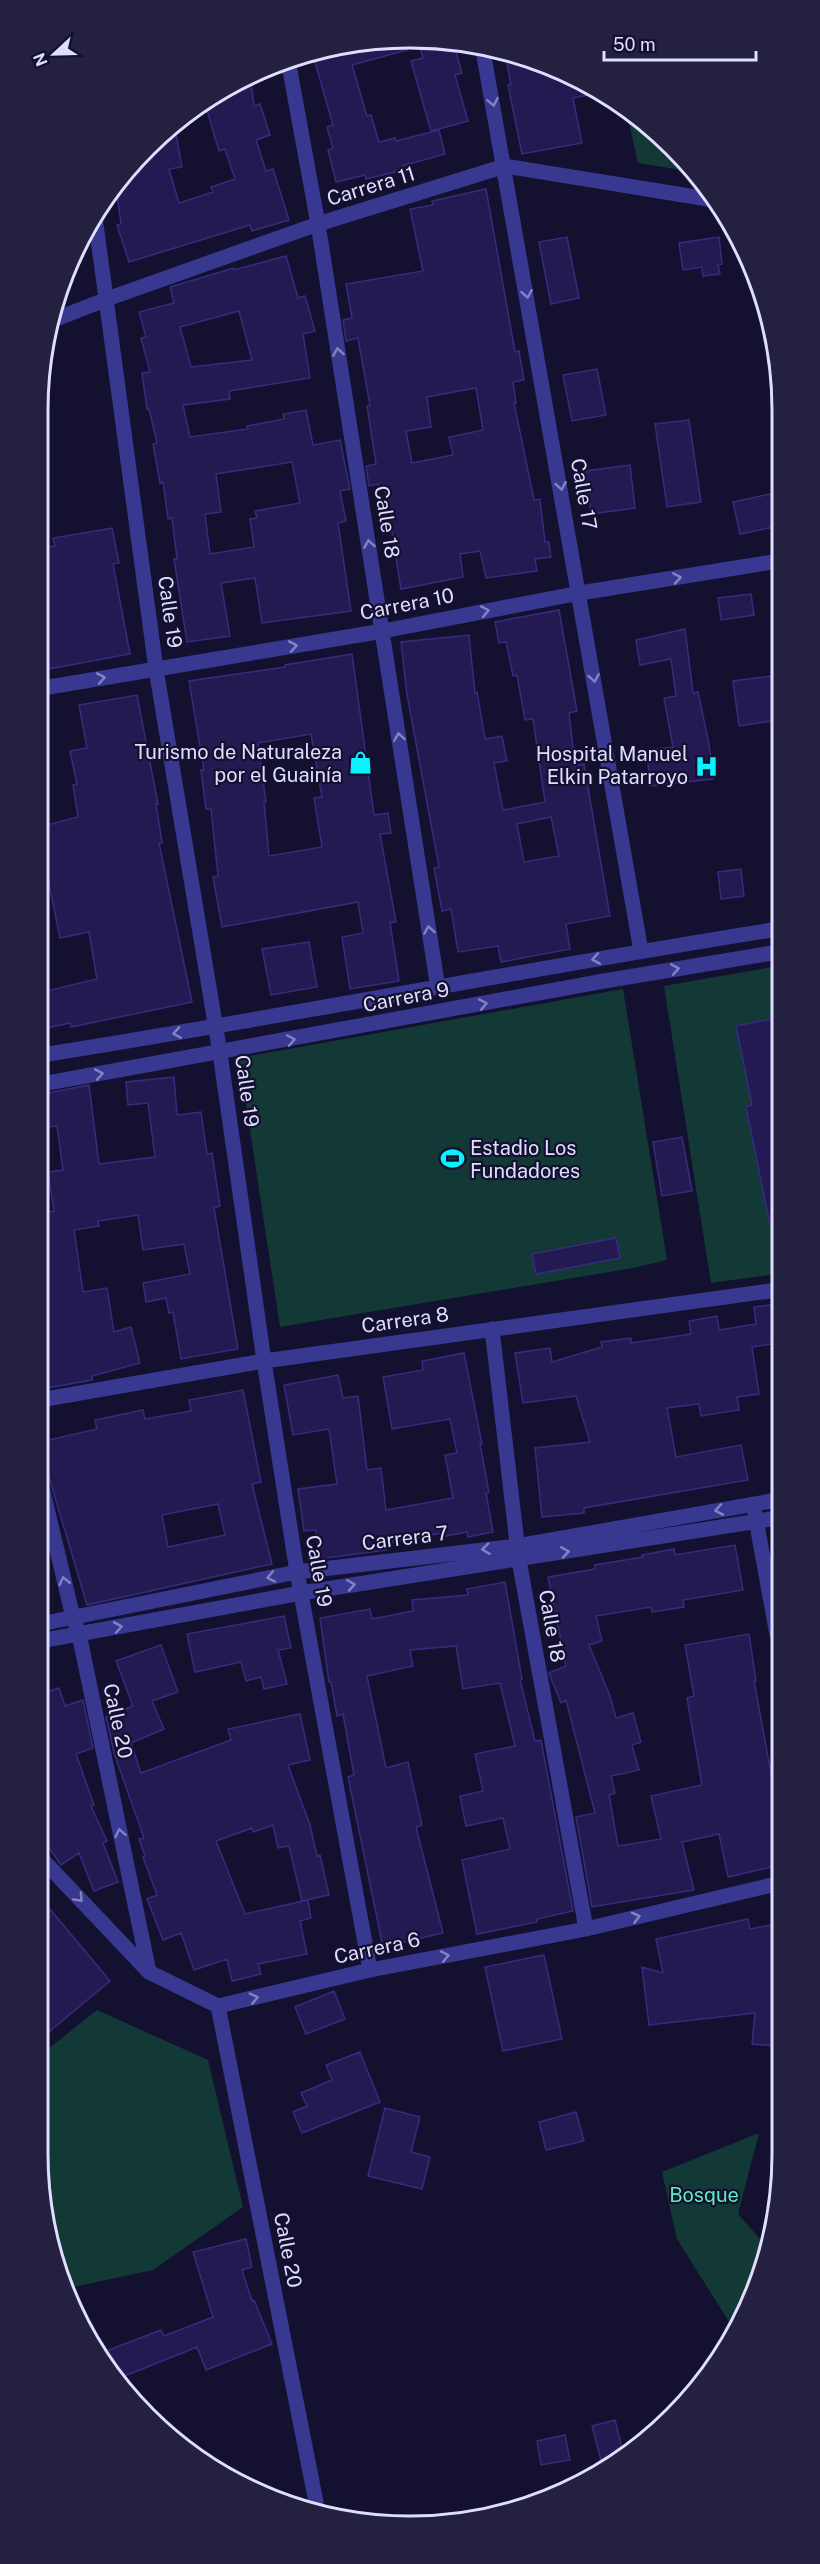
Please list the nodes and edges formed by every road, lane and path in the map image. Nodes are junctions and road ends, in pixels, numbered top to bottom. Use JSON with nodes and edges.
{"nodes":[{"id":1,"x":484,"y":56,"type":"edge"},
{"id":2,"x":290,"y":69,"type":"edge"},
{"id":3,"x":505,"y":166,"type":"junction"},
{"id":4,"x":703,"y":198,"type":"edge"},
{"id":5,"x":318,"y":224,"type":"junction"},
{"id":6,"x":97,"y":228,"type":"edge"},
{"id":7,"x":107,"y":299,"type":"junction"},
{"id":8,"x":60,"y":318,"type":"edge"},
{"id":9,"x":772,"y":562,"type":"edge"},
{"id":10,"x":579,"y":593,"type":"junction"},
{"id":11,"x":382,"y":631,"type":"junction"},
{"id":12,"x":156,"y":669,"type":"junction"},
{"id":13,"x":48,"y":687,"type":"edge"},
{"id":14,"x":772,"y":930,"type":"edge"},
{"id":15,"x":641,"y":951,"type":"junction"},
{"id":16,"x":772,"y":953,"type":"edge"},
{"id":17,"x":438,"y":988,"type":"junction"},
{"id":18,"x":215,"y":1027,"type":"junction"},
{"id":19,"x":220,"y":1053,"type":"junction"},
{"id":20,"x":48,"y":1054,"type":"edge"},
{"id":21,"x":48,"y":1083,"type":"edge"},
{"id":22,"x":772,"y":1291,"type":"edge"},
{"id":23,"x":492,"y":1329,"type":"junction"},
{"id":24,"x":264,"y":1361,"type":"junction"},
{"id":25,"x":48,"y":1399,"type":"edge"},
{"id":26,"x":772,"y":1501,"type":"edge"},
{"id":27,"x":753,"y":1503,"type":"junction"},
{"id":28,"x":48,"y":1512,"type":"edge"},
{"id":29,"x":772,"y":1519,"type":"edge"},
{"id":30,"x":756,"y":1521,"type":"junction"},
{"id":31,"x":518,"y":1553,"type":"junction"},
{"id":32,"x":297,"y":1572,"type":"junction"},
{"id":33,"x":301,"y":1593,"type":"junction"},
{"id":34,"x":772,"y":1608,"type":"edge"},
{"id":35,"x":73,"y":1617,"type":"junction"},
{"id":36,"x":48,"y":1622,"type":"edge"},
{"id":37,"x":79,"y":1634,"type":"junction"},
{"id":38,"x":48,"y":1640,"type":"edge"},
{"id":39,"x":48,"y":1865,"type":"edge"},
{"id":40,"x":772,"y":1885,"type":"edge"},
{"id":41,"x":586,"y":1929,"type":"junction"},
{"id":42,"x":370,"y":1970,"type":"junction"},
{"id":43,"x":149,"y":1972,"type":"junction"},
{"id":44,"x":218,"y":2006,"type":"junction"},
{"id":45,"x":316,"y":2502,"type":"dead end"}],
"edges":[{"from":1,"to":3,"type":"street","name":"Calle 17","one_way":true},
{"from":2,"to":5,"type":"street","name":"Calle 18"},
{"from":3,"to":4,"type":"street","name":"Carrera 11"},
{"from":3,"to":5,"type":"street","name":"Carrera 11"},
{"from":3,"to":10,"type":"street","name":"Calle 17","one_way":true},
{"from":5,"to":7,"type":"street","name":"Carrera 11"},
{"from":11,"to":5,"type":"street","name":"Calle 18","one_way":true},
{"from":6,"to":7,"type":"street","name":"Calle 19"},
{"from":7,"to":8,"type":"street","name":"Carrera 11"},
{"from":7,"to":12,"type":"street","name":"Calle 19"},
{"from":10,"to":9,"type":"street","name":"Carrera 10","one_way":true},
{"from":11,"to":10,"type":"street","name":"Carrera 10","one_way":true},
{"from":10,"to":15,"type":"street","name":"Calle 17","one_way":true},
{"from":12,"to":11,"type":"street","name":"Carrera 10","one_way":true},
{"from":17,"to":11,"type":"street","name":"Calle 18","one_way":true},
{"from":13,"to":12,"type":"street","name":"Carrera 10","one_way":true},
{"from":12,"to":18,"type":"street","name":"Calle 19"},
{"from":14,"to":15,"type":"street","name":"Carrera 9"},
{"from":15,"to":17,"type":"street","name":"Carrera 9","one_way":true},
{"from":19,"to":16,"type":"street","name":"Carrera 9","one_way":true},
{"from":17,"to":18,"type":"street","name":"Carrera 9"},
{"from":18,"to":19,"type":"street","name":"Calle 19"},
{"from":18,"to":20,"type":"street","name":"Carrera 9","one_way":true},
{"from":21,"to":19,"type":"street","name":"Carrera 9","one_way":true},
{"from":19,"to":24,"type":"street","name":"Calle 19"},
{"from":22,"to":23,"type":"street","name":"Carrera 8"},
{"from":23,"to":24,"type":"street","name":"Carrera 8"},
{"from":23,"to":31,"type":"street","name":"Calle 18"},
{"from":24,"to":25,"type":"street","name":"Carrera 8"},
{"from":24,"to":32,"type":"street","name":"Calle 19"},
{"from":26,"to":27,"type":"street","name":"Carrera 7"},
{"from":27,"to":30,"type":"street"},
{"from":27,"to":31,"type":"street","name":"Carrera 7","one_way":true},
{"from":35,"to":28,"type":"street","name":"Calle 20","one_way":true},
{"from":29,"to":30,"type":"street","name":"Carrera 7"},
{"from":31,"to":30,"type":"street","name":"Carrera 7","one_way":true},
{"from":30,"to":34,"type":"street"},
{"from":31,"to":32,"type":"street","name":"Carrera 7","one_way":true},
{"from":33,"to":31,"type":"street","name":"Carrera 7","one_way":true},
{"from":31,"to":41,"type":"street","name":"Calle 18"},
{"from":32,"to":33,"type":"street","name":"Calle 19"},
{"from":32,"to":35,"type":"street","name":"Carrera 7","one_way":true},
{"from":37,"to":33,"type":"street","name":"Carrera 7","one_way":true},
{"from":33,"to":42,"type":"street","name":"Calle 19"},
{"from":35,"to":36,"type":"street","name":"Carrera 7"},
{"from":35,"to":37,"type":"street","name":"Calle 20"},
{"from":37,"to":38,"type":"street","name":"Carrera 7"},
{"from":43,"to":37,"type":"street","name":"Calle 20","one_way":true},
{"from":39,"to":43,"type":"street","one_way":true},
{"from":41,"to":40,"type":"street","name":"Carrera 6","one_way":true},
{"from":42,"to":41,"type":"street","name":"Carrera 6","one_way":true},
{"from":44,"to":42,"type":"street","name":"Carrera 6","one_way":true},
{"from":43,"to":44,"type":"street"},
{"from":44,"to":45,"type":"street","name":"Calle 20"}]}
